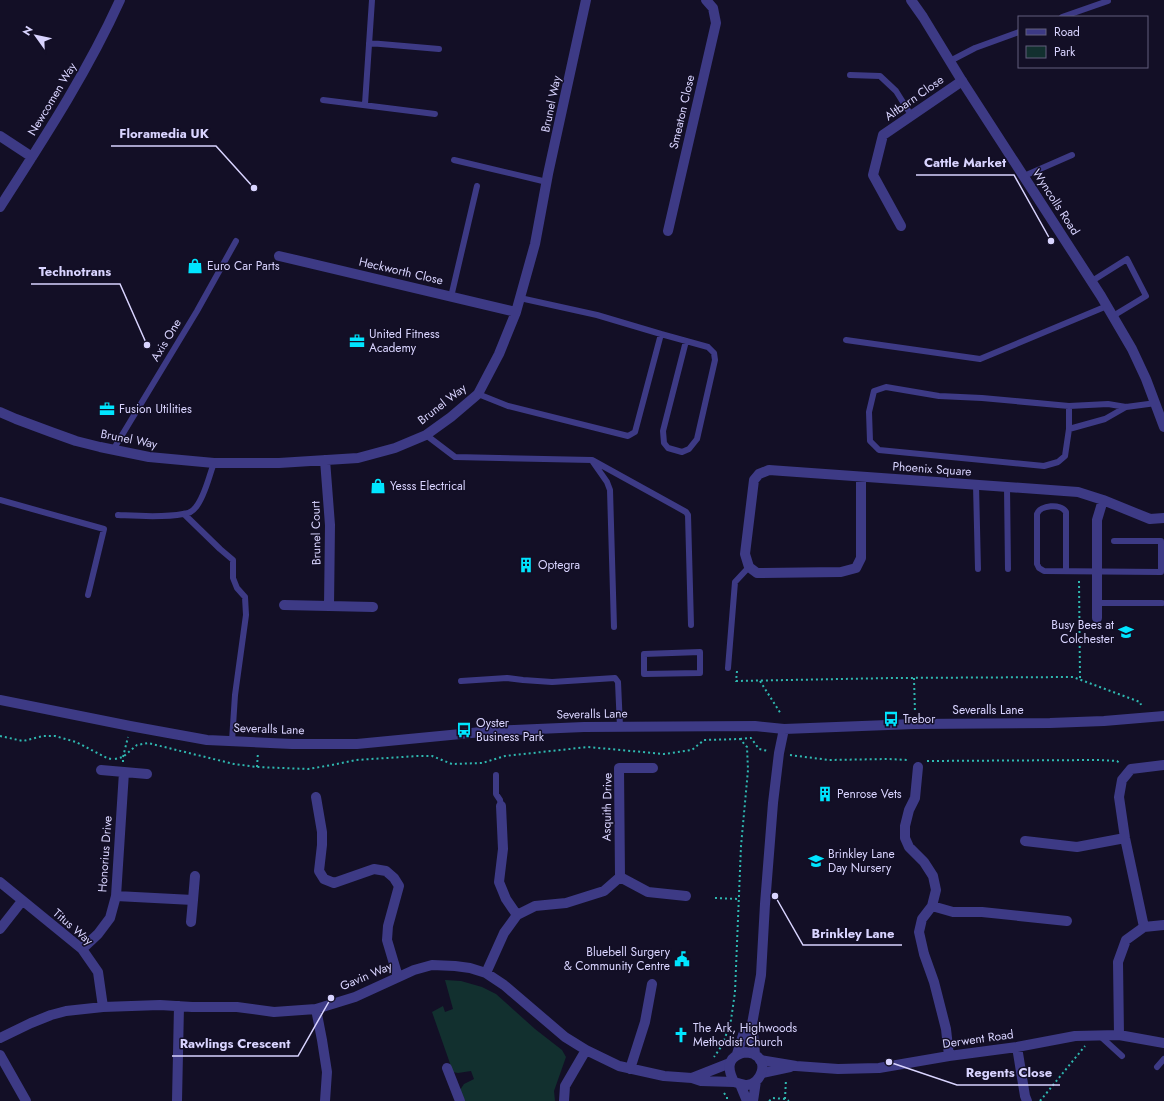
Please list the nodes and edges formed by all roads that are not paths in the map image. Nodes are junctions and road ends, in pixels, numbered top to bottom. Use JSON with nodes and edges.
{"nodes":[{"id":1,"x":120,"y":0,"type":"edge"},
{"id":2,"x":372,"y":0,"type":"edge"},
{"id":3,"x":586,"y":0,"type":"edge"},
{"id":4,"x":706,"y":0,"type":"edge"},
{"id":5,"x":911,"y":0,"type":"edge"},
{"id":6,"x":1108,"y":1,"type":"dead end"},
{"id":7,"x":1065,"y":16,"type":"edge"},
{"id":8,"x":1018,"y":32,"type":"edge"},
{"id":9,"x":369,"y":43,"type":"junction"},
{"id":10,"x":439,"y":49,"type":"dead end"},
{"id":11,"x":950,"y":61,"type":"junction"},
{"id":12,"x":850,"y":75,"type":"dead end"},
{"id":13,"x":962,"y":81,"type":"junction"},
{"id":14,"x":323,"y":100,"type":"dead end"},
{"id":15,"x":365,"y":104,"type":"junction"},
{"id":16,"x":436,"y":114,"type":"dead end"},
{"id":17,"x":912,"y":115,"type":"junction"},
{"id":18,"x":0,"y":136,"type":"edge"},
{"id":19,"x":1072,"y":155,"type":"dead end"},
{"id":20,"x":32,"y":157,"type":"junction"},
{"id":21,"x":454,"y":160,"type":"dead end"},
{"id":22,"x":1024,"y":176,"type":"junction"},
{"id":23,"x":547,"y":182,"type":"junction"},
{"id":24,"x":477,"y":186,"type":"dead end"},
{"id":25,"x":0,"y":207,"type":"edge"},
{"id":26,"x":901,"y":226,"type":"dead end"},
{"id":27,"x":668,"y":231,"type":"dead end"},
{"id":28,"x":236,"y":241,"type":"dead end"},
{"id":29,"x":279,"y":256,"type":"dead end"},
{"id":30,"x":1092,"y":281,"type":"junction"},
{"id":31,"x":451,"y":297,"type":"junction"},
{"id":32,"x":520,"y":298,"type":"junction"},
{"id":33,"x":1107,"y":306,"type":"junction"},
{"id":34,"x":516,"y":312,"type":"junction"},
{"id":35,"x":1112,"y":316,"type":"junction"},
{"id":36,"x":661,"y":334,"type":"junction"},
{"id":37,"x":846,"y":340,"type":"dead end"},
{"id":38,"x":686,"y":341,"type":"junction"},
{"id":39,"x":478,"y":394,"type":"junction"},
{"id":40,"x":1156,"y":403,"type":"junction"},
{"id":41,"x":1069,"y":406,"type":"junction"},
{"id":42,"x":1126,"y":407,"type":"junction"},
{"id":43,"x":0,"y":412,"type":"edge"},
{"id":44,"x":1164,"y":427,"type":"edge"},
{"id":45,"x":1069,"y":429,"type":"junction"},
{"id":46,"x":426,"y":435,"type":"junction"},
{"id":47,"x":113,"y":450,"type":"junction"},
{"id":48,"x":325,"y":460,"type":"junction"},
{"id":49,"x":592,"y":460,"type":"junction"},
{"id":50,"x":214,"y":463,"type":"junction"},
{"id":51,"x":860,"y":477,"type":"junction"},
{"id":52,"x":976,"y":485,"type":"junction"},
{"id":53,"x":1007,"y":487,"type":"junction"},
{"id":54,"x":0,"y":500,"type":"edge"},
{"id":55,"x":1103,"y":500,"type":"junction"},
{"id":56,"x":184,"y":514,"type":"junction"},
{"id":57,"x":118,"y":515,"type":"dead end"},
{"id":58,"x":1164,"y":518,"type":"edge"},
{"id":59,"x":1114,"y":541,"type":"dead end"},
{"id":60,"x":749,"y":567,"type":"junction"},
{"id":61,"x":978,"y":569,"type":"dead end"},
{"id":62,"x":1008,"y":570,"type":"dead end"},
{"id":63,"x":1066,"y":571,"type":"junction"},
{"id":64,"x":1097,"y":572,"type":"junction"},
{"id":65,"x":88,"y":595,"type":"dead end"},
{"id":66,"x":1097,"y":602,"type":"junction"},
{"id":67,"x":1162,"y":602,"type":"dead end"},
{"id":68,"x":284,"y":605,"type":"dead end"},
{"id":69,"x":329,"y":606,"type":"junction"},
{"id":70,"x":373,"y":607,"type":"dead end"},
{"id":71,"x":1098,"y":618,"type":"dead end"},
{"id":72,"x":691,"y":625,"type":"dead end"},
{"id":73,"x":614,"y":628,"type":"dead end"},
{"id":74,"x":728,"y":668,"type":"road end"},
{"id":75,"x":644,"y":674,"type":"joint"},
{"id":76,"x":461,"y":681,"type":"dead end"},
{"id":77,"x":0,"y":700,"type":"edge"},
{"id":78,"x":1164,"y":716,"type":"edge"},
{"id":79,"x":620,"y":726,"type":"junction"},
{"id":80,"x":784,"y":729,"type":"junction"},
{"id":81,"x":232,"y":741,"type":"junction"},
{"id":82,"x":918,"y":764,"type":"road end"},
{"id":83,"x":1164,"y":765,"type":"edge"},
{"id":84,"x":653,"y":768,"type":"dead end"},
{"id":85,"x":101,"y":770,"type":"dead end"},
{"id":86,"x":124,"y":772,"type":"junction"},
{"id":87,"x":147,"y":774,"type":"dead end"},
{"id":88,"x":496,"y":775,"type":"dead end"},
{"id":89,"x":316,"y":797,"type":"dead end"},
{"id":90,"x":501,"y":806,"type":"joint"},
{"id":91,"x":1125,"y":838,"type":"junction"},
{"id":92,"x":1025,"y":841,"type":"dead end"},
{"id":93,"x":195,"y":876,"type":"dead end"},
{"id":94,"x":620,"y":877,"type":"junction"},
{"id":95,"x":0,"y":882,"type":"edge"},
{"id":96,"x":116,"y":896,"type":"junction"},
{"id":97,"x":686,"y":896,"type":"dead end"},
{"id":98,"x":193,"y":900,"type":"junction"},
{"id":99,"x":22,"y":901,"type":"junction"},
{"id":100,"x":932,"y":906,"type":"junction"},
{"id":101,"x":517,"y":914,"type":"junction"},
{"id":102,"x":1067,"y":921,"type":"dead end"},
{"id":103,"x":191,"y":922,"type":"dead end"},
{"id":104,"x":1164,"y":925,"type":"edge"},
{"id":105,"x":1144,"y":927,"type":"junction"},
{"id":106,"x":0,"y":929,"type":"edge"},
{"id":107,"x":82,"y":949,"type":"junction"},
{"id":108,"x":486,"y":973,"type":"junction"},
{"id":109,"x":398,"y":977,"type":"junction"},
{"id":110,"x":652,"y":984,"type":"dead end"},
{"id":111,"x":179,"y":1006,"type":"junction"},
{"id":112,"x":103,"y":1007,"type":"junction"},
{"id":113,"x":316,"y":1009,"type":"junction"},
{"id":114,"x":752,"y":1024,"type":"junction"},
{"id":115,"x":1096,"y":1036,"type":"junction"},
{"id":116,"x":1119,"y":1036,"type":"junction"},
{"id":117,"x":0,"y":1038,"type":"edge"},
{"id":118,"x":1164,"y":1043,"type":"edge"},
{"id":119,"x":1017,"y":1047,"type":"junction"},
{"id":120,"x":586,"y":1050,"type":"junction"},
{"id":121,"x":737,"y":1054,"type":"junction"},
{"id":122,"x":0,"y":1056,"type":"edge"},
{"id":123,"x":949,"y":1056,"type":"junction"},
{"id":124,"x":1122,"y":1056,"type":"dead end"},
{"id":125,"x":758,"y":1057,"type":"junction"},
{"id":126,"x":1164,"y":1059,"type":"edge"},
{"id":127,"x":730,"y":1063,"type":"junction"},
{"id":128,"x":792,"y":1067,"type":"junction"},
{"id":129,"x":1157,"y":1067,"type":"dead end"},
{"id":130,"x":447,"y":1068,"type":"dead end"},
{"id":131,"x":630,"y":1069,"type":"junction"},
{"id":132,"x":759,"y":1077,"type":"junction"},
{"id":133,"x":692,"y":1078,"type":"junction"},
{"id":134,"x":737,"y":1083,"type":"junction"},
{"id":135,"x":26,"y":1101,"type":"edge"},
{"id":136,"x":177,"y":1101,"type":"edge"},
{"id":137,"x":325,"y":1101,"type":"edge"},
{"id":138,"x":460,"y":1101,"type":"edge"},
{"id":139,"x":564,"y":1101,"type":"edge"},
{"id":140,"x":747,"y":1101,"type":"edge"},
{"id":141,"x":753,"y":1101,"type":"edge"},
{"id":142,"x":1026,"y":1101,"type":"edge"}],
"edges":[{"from":1,"to":20,"type":"street","name":"Newcomen Way"},
{"from":2,"to":9,"type":"lane"},
{"from":3,"to":23,"type":"street","name":"Brunel Way"},
{"from":4,"to":27,"type":"street","name":"Smeaton Close"},
{"from":5,"to":11,"type":"street","name":"Wyncolls Road"},
{"from":6,"to":7,"type":"lane"},
{"from":8,"to":11,"type":"lane"},
{"from":9,"to":10,"type":"lane"},
{"from":9,"to":15,"type":"lane"},
{"from":11,"to":13,"type":"street","name":"Wyncolls Road"},
{"from":12,"to":17,"type":"lane"},
{"from":13,"to":17,"type":"street","name":"Altbarn Close"},
{"from":13,"to":22,"type":"street","name":"Wyncolls Road"},
{"from":14,"to":15,"type":"lane"},
{"from":15,"to":16,"type":"lane"},
{"from":17,"to":26,"type":"street","name":"Altbarn Close"},
{"from":18,"to":20,"type":"street"},
{"from":19,"to":22,"type":"lane"},
{"from":20,"to":25,"type":"street","name":"Newcomen Way"},
{"from":21,"to":23,"type":"lane"},
{"from":22,"to":30,"type":"street","name":"Wyncolls Road"},
{"from":23,"to":32,"type":"street","name":"Brunel Way"},
{"from":24,"to":31,"type":"lane"},
{"from":28,"to":47,"type":"lane","name":"Axis One"},
{"from":29,"to":31,"type":"street","name":"Heckworth Close"},
{"from":30,"to":33,"type":"street","name":"Wyncolls Road"},
{"from":30,"to":35,"type":"lane"},
{"from":31,"to":34,"type":"street","name":"Heckworth Close"},
{"from":32,"to":34,"type":"street","name":"Brunel Way"},
{"from":32,"to":36,"type":"lane"},
{"from":33,"to":35,"type":"street","name":"Wyncolls Road"},
{"from":33,"to":37,"type":"lane"},
{"from":34,"to":39,"type":"street","name":"Brunel Way"},
{"from":35,"to":40,"type":"street","name":"Wyncolls Road"},
{"from":36,"to":38,"type":"lane"},
{"from":36,"to":39,"type":"lane"},
{"from":38,"to":38,"type":"lane"},
{"from":39,"to":46,"type":"street","name":"Brunel Way"},
{"from":40,"to":42,"type":"lane"},
{"from":40,"to":44,"type":"street","name":"Wyncolls Road"},
{"from":41,"to":42,"type":"lane"},
{"from":41,"to":45,"type":"lane"},
{"from":41,"to":45,"type":"lane"},
{"from":42,"to":45,"type":"lane"},
{"from":43,"to":47,"type":"street","name":"Brunel Way"},
{"from":46,"to":48,"type":"street","name":"Brunel Way"},
{"from":46,"to":49,"type":"lane"},
{"from":47,"to":50,"type":"street","name":"Brunel Way"},
{"from":48,"to":50,"type":"street","name":"Brunel Way"},
{"from":48,"to":69,"type":"street","name":"Brunel Court"},
{"from":49,"to":72,"type":"lane"},
{"from":49,"to":73,"type":"lane"},
{"from":50,"to":56,"type":"lane"},
{"from":51,"to":52,"type":"street","name":"Phoenix Square"},
{"from":51,"to":60,"type":"street","name":"Phoenix Square"},
{"from":51,"to":60,"type":"street"},
{"from":52,"to":53,"type":"street","name":"Phoenix Square"},
{"from":52,"to":61,"type":"lane"},
{"from":53,"to":55,"type":"street","name":"Phoenix Square"},
{"from":53,"to":62,"type":"lane"},
{"from":54,"to":65,"type":"lane"},
{"from":55,"to":58,"type":"street","name":"Phoenix Square"},
{"from":55,"to":64,"type":"street"},
{"from":56,"to":57,"type":"lane"},
{"from":56,"to":81,"type":"lane"},
{"from":59,"to":64,"type":"lane"},
{"from":60,"to":74,"type":"lane"},
{"from":63,"to":63,"type":"lane"},
{"from":63,"to":64,"type":"lane"},
{"from":64,"to":66,"type":"street"},
{"from":66,"to":67,"type":"lane"},
{"from":66,"to":71,"type":"street"},
{"from":68,"to":69,"type":"street"},
{"from":69,"to":70,"type":"street"},
{"from":75,"to":75,"type":"lane"},
{"from":76,"to":79,"type":"lane"},
{"from":77,"to":81,"type":"street","name":"Severalls Lane"},
{"from":78,"to":80,"type":"street","name":"Severalls Lane"},
{"from":79,"to":80,"type":"street","name":"Severalls Lane"},
{"from":79,"to":81,"type":"street","name":"Severalls Lane"},
{"from":80,"to":114,"type":"street"},
{"from":82,"to":100,"type":"street"},
{"from":83,"to":91,"type":"street"},
{"from":84,"to":94,"type":"street","name":"Asquith Drive"},
{"from":85,"to":86,"type":"street"},
{"from":86,"to":87,"type":"street"},
{"from":86,"to":96,"type":"street","name":"Honorius Drive"},
{"from":88,"to":90,"type":"lane"},
{"from":89,"to":109,"type":"street"},
{"from":90,"to":101,"type":"street"},
{"from":91,"to":92,"type":"street"},
{"from":91,"to":105,"type":"street"},
{"from":93,"to":98,"type":"street"},
{"from":94,"to":97,"type":"street"},
{"from":94,"to":101,"type":"street"},
{"from":95,"to":99,"type":"street","name":"Titus Way"},
{"from":96,"to":98,"type":"street"},
{"from":96,"to":107,"type":"street","name":"Honorius Drive"},
{"from":98,"to":103,"type":"street"},
{"from":99,"to":106,"type":"street"},
{"from":99,"to":107,"type":"street","name":"Titus Way"},
{"from":100,"to":102,"type":"street"},
{"from":100,"to":123,"type":"street"},
{"from":101,"to":108,"type":"street"},
{"from":104,"to":105,"type":"street"},
{"from":105,"to":116,"type":"street"},
{"from":107,"to":112,"type":"street","name":"Titus Way"},
{"from":108,"to":109,"type":"street","name":"Gavin Way"},
{"from":108,"to":120,"type":"street","name":"Gavin Way"},
{"from":109,"to":113,"type":"street","name":"Gavin Way"},
{"from":110,"to":131,"type":"street"},
{"from":111,"to":112,"type":"street","name":"Gavin Way"},
{"from":111,"to":113,"type":"street","name":"Gavin Way"},
{"from":111,"to":136,"type":"street"},
{"from":112,"to":117,"type":"street","name":"Gavin Way"},
{"from":113,"to":137,"type":"street"},
{"from":114,"to":121,"type":"street"},
{"from":114,"to":125,"type":"street"},
{"from":115,"to":116,"type":"street","name":"Derwent Road"},
{"from":115,"to":119,"type":"street","name":"Derwent Road"},
{"from":115,"to":124,"type":"lane"},
{"from":116,"to":118,"type":"street","name":"Derwent Road"},
{"from":119,"to":123,"type":"street","name":"Derwent Road"},
{"from":119,"to":142,"type":"street"},
{"from":120,"to":131,"type":"street","name":"Gavin Way"},
{"from":120,"to":139,"type":"street"},
{"from":121,"to":125,"type":"street"},
{"from":121,"to":127,"type":"street"},
{"from":122,"to":135,"type":"street"},
{"from":123,"to":128,"type":"street","name":"Derwent Road"},
{"from":125,"to":128,"type":"street","name":"Derwent Road"},
{"from":125,"to":132,"type":"street"},
{"from":126,"to":129,"type":"lane"},
{"from":127,"to":133,"type":"street"},
{"from":127,"to":134,"type":"street"},
{"from":128,"to":132,"type":"street","name":"Derwent Road"},
{"from":130,"to":138,"type":"street"},
{"from":131,"to":133,"type":"street","name":"Gavin Way"},
{"from":132,"to":134,"type":"street"},
{"from":132,"to":141,"type":"street"},
{"from":133,"to":134,"type":"street","name":"Gavin Way"},
{"from":134,"to":140,"type":"street"}]}
